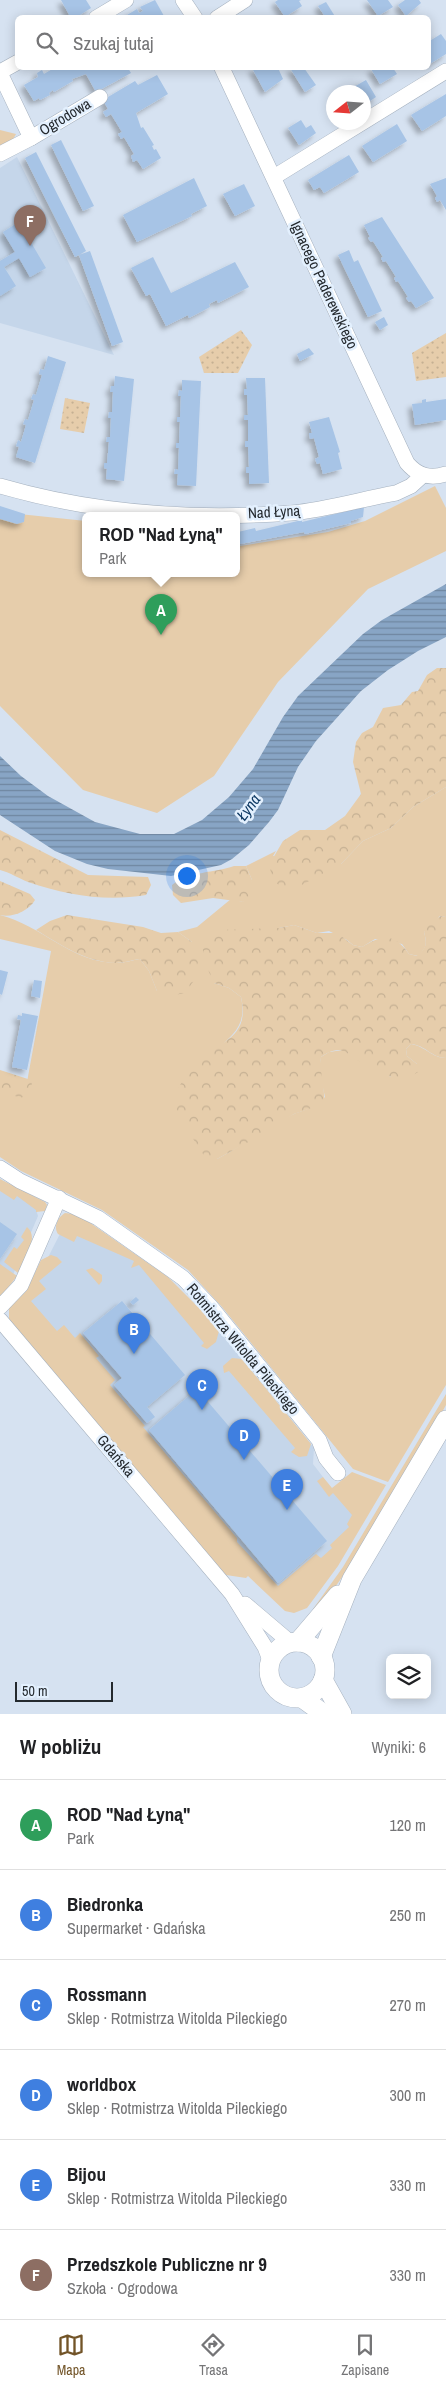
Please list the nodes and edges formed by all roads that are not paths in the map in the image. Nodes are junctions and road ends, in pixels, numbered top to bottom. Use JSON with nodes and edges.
{"nodes":[{"id":1,"x":126,"y":0,"type":"edge"},
{"id":2,"x":183,"y":0,"type":"edge"},
{"id":3,"x":244,"y":0,"type":"edge"},
{"id":4,"x":101,"y":15,"type":"edge"},
{"id":5,"x":193,"y":15,"type":"edge"},
{"id":6,"x":222,"y":15,"type":"edge"},
{"id":7,"x":15,"y":64,"type":"edge"},
{"id":8,"x":223,"y":70,"type":"edge"},
{"id":9,"x":446,"y":71,"type":"edge"},
{"id":10,"x":0,"y":72,"type":"edge"},
{"id":11,"x":100,"y":96,"type":"dead end"},
{"id":12,"x":31,"y":138,"type":"junction"},
{"id":13,"x":0,"y":154,"type":"edge"},
{"id":14,"x":274,"y":177,"type":"junction"},
{"id":15,"x":446,"y":474,"type":"edge"},
{"id":16,"x":423,"y":476,"type":"junction"},
{"id":17,"x":0,"y":486,"type":"edge"},
{"id":18,"x":171,"y":512,"type":"edge"},
{"id":19,"x":240,"y":514,"type":"edge"},
{"id":20,"x":0,"y":1168,"type":"edge"},
{"id":21,"x":59,"y":1198,"type":"junction"},
{"id":22,"x":0,"y":1307,"type":"edge"},
{"id":23,"x":0,"y":1320,"type":"edge"},
{"id":24,"x":446,"y":1420,"type":"edge"},
{"id":25,"x":338,"y":1473,"type":"dead end"},
{"id":26,"x":352,"y":1579,"type":"junction"},
{"id":27,"x":232,"y":1594,"type":"junction"},
{"id":28,"x":294,"y":1643,"type":"junction"},
{"id":29,"x":321,"y":1657,"type":"junction"},
{"id":30,"x":270,"y":1660,"type":"junction"},
{"id":31,"x":323,"y":1680,"type":"junction"},
{"id":32,"x":302,"y":1698,"type":"junction"},
{"id":33,"x":324,"y":1714,"type":"edge"},
{"id":34,"x":342,"y":1714,"type":"edge"}],
"edges":[{"from":1,"to":4,"type":"street"},
{"from":2,"to":5,"type":"street"},
{"from":3,"to":6,"type":"street"},
{"from":7,"to":10,"type":"street","name":"Ogrodowa"},
{"from":8,"to":14,"type":"street","name":"Ignacego Paderewskiego"},
{"from":9,"to":14,"type":"street"},
{"from":10,"to":12,"type":"street","name":"Ogrodowa"},
{"from":11,"to":12,"type":"street","name":"Ogrodowa"},
{"from":12,"to":13,"type":"street","name":"Ogrodowa"},
{"from":14,"to":16,"type":"street","name":"Ignacego Paderewskiego"},
{"from":15,"to":16,"type":"street"},
{"from":16,"to":19,"type":"street","name":"Nad Łyną"},
{"from":17,"to":18,"type":"street","name":"Nad Łyną"},
{"from":20,"to":21,"type":"street","name":"Rotmistrza Witolda Pileckiego"},
{"from":21,"to":22,"type":"street"},
{"from":21,"to":25,"type":"street","name":"Rotmistrza Witolda Pileckiego"},
{"from":23,"to":27,"type":"street","name":"Gdańska"},
{"from":24,"to":26,"type":"main road"},
{"from":26,"to":28,"type":"main road"},
{"from":26,"to":29,"type":"main road"},
{"from":27,"to":28,"type":"street","name":"Gdańska"},
{"from":27,"to":30,"type":"street","name":"Gdańska"},
{"from":28,"to":29,"type":"main road"},
{"from":28,"to":30,"type":"main road"},
{"from":29,"to":31,"type":"main road"},
{"from":30,"to":32,"type":"main road"},
{"from":31,"to":32,"type":"main road"},
{"from":31,"to":34,"type":"main road"},
{"from":32,"to":33,"type":"main road"}]}
